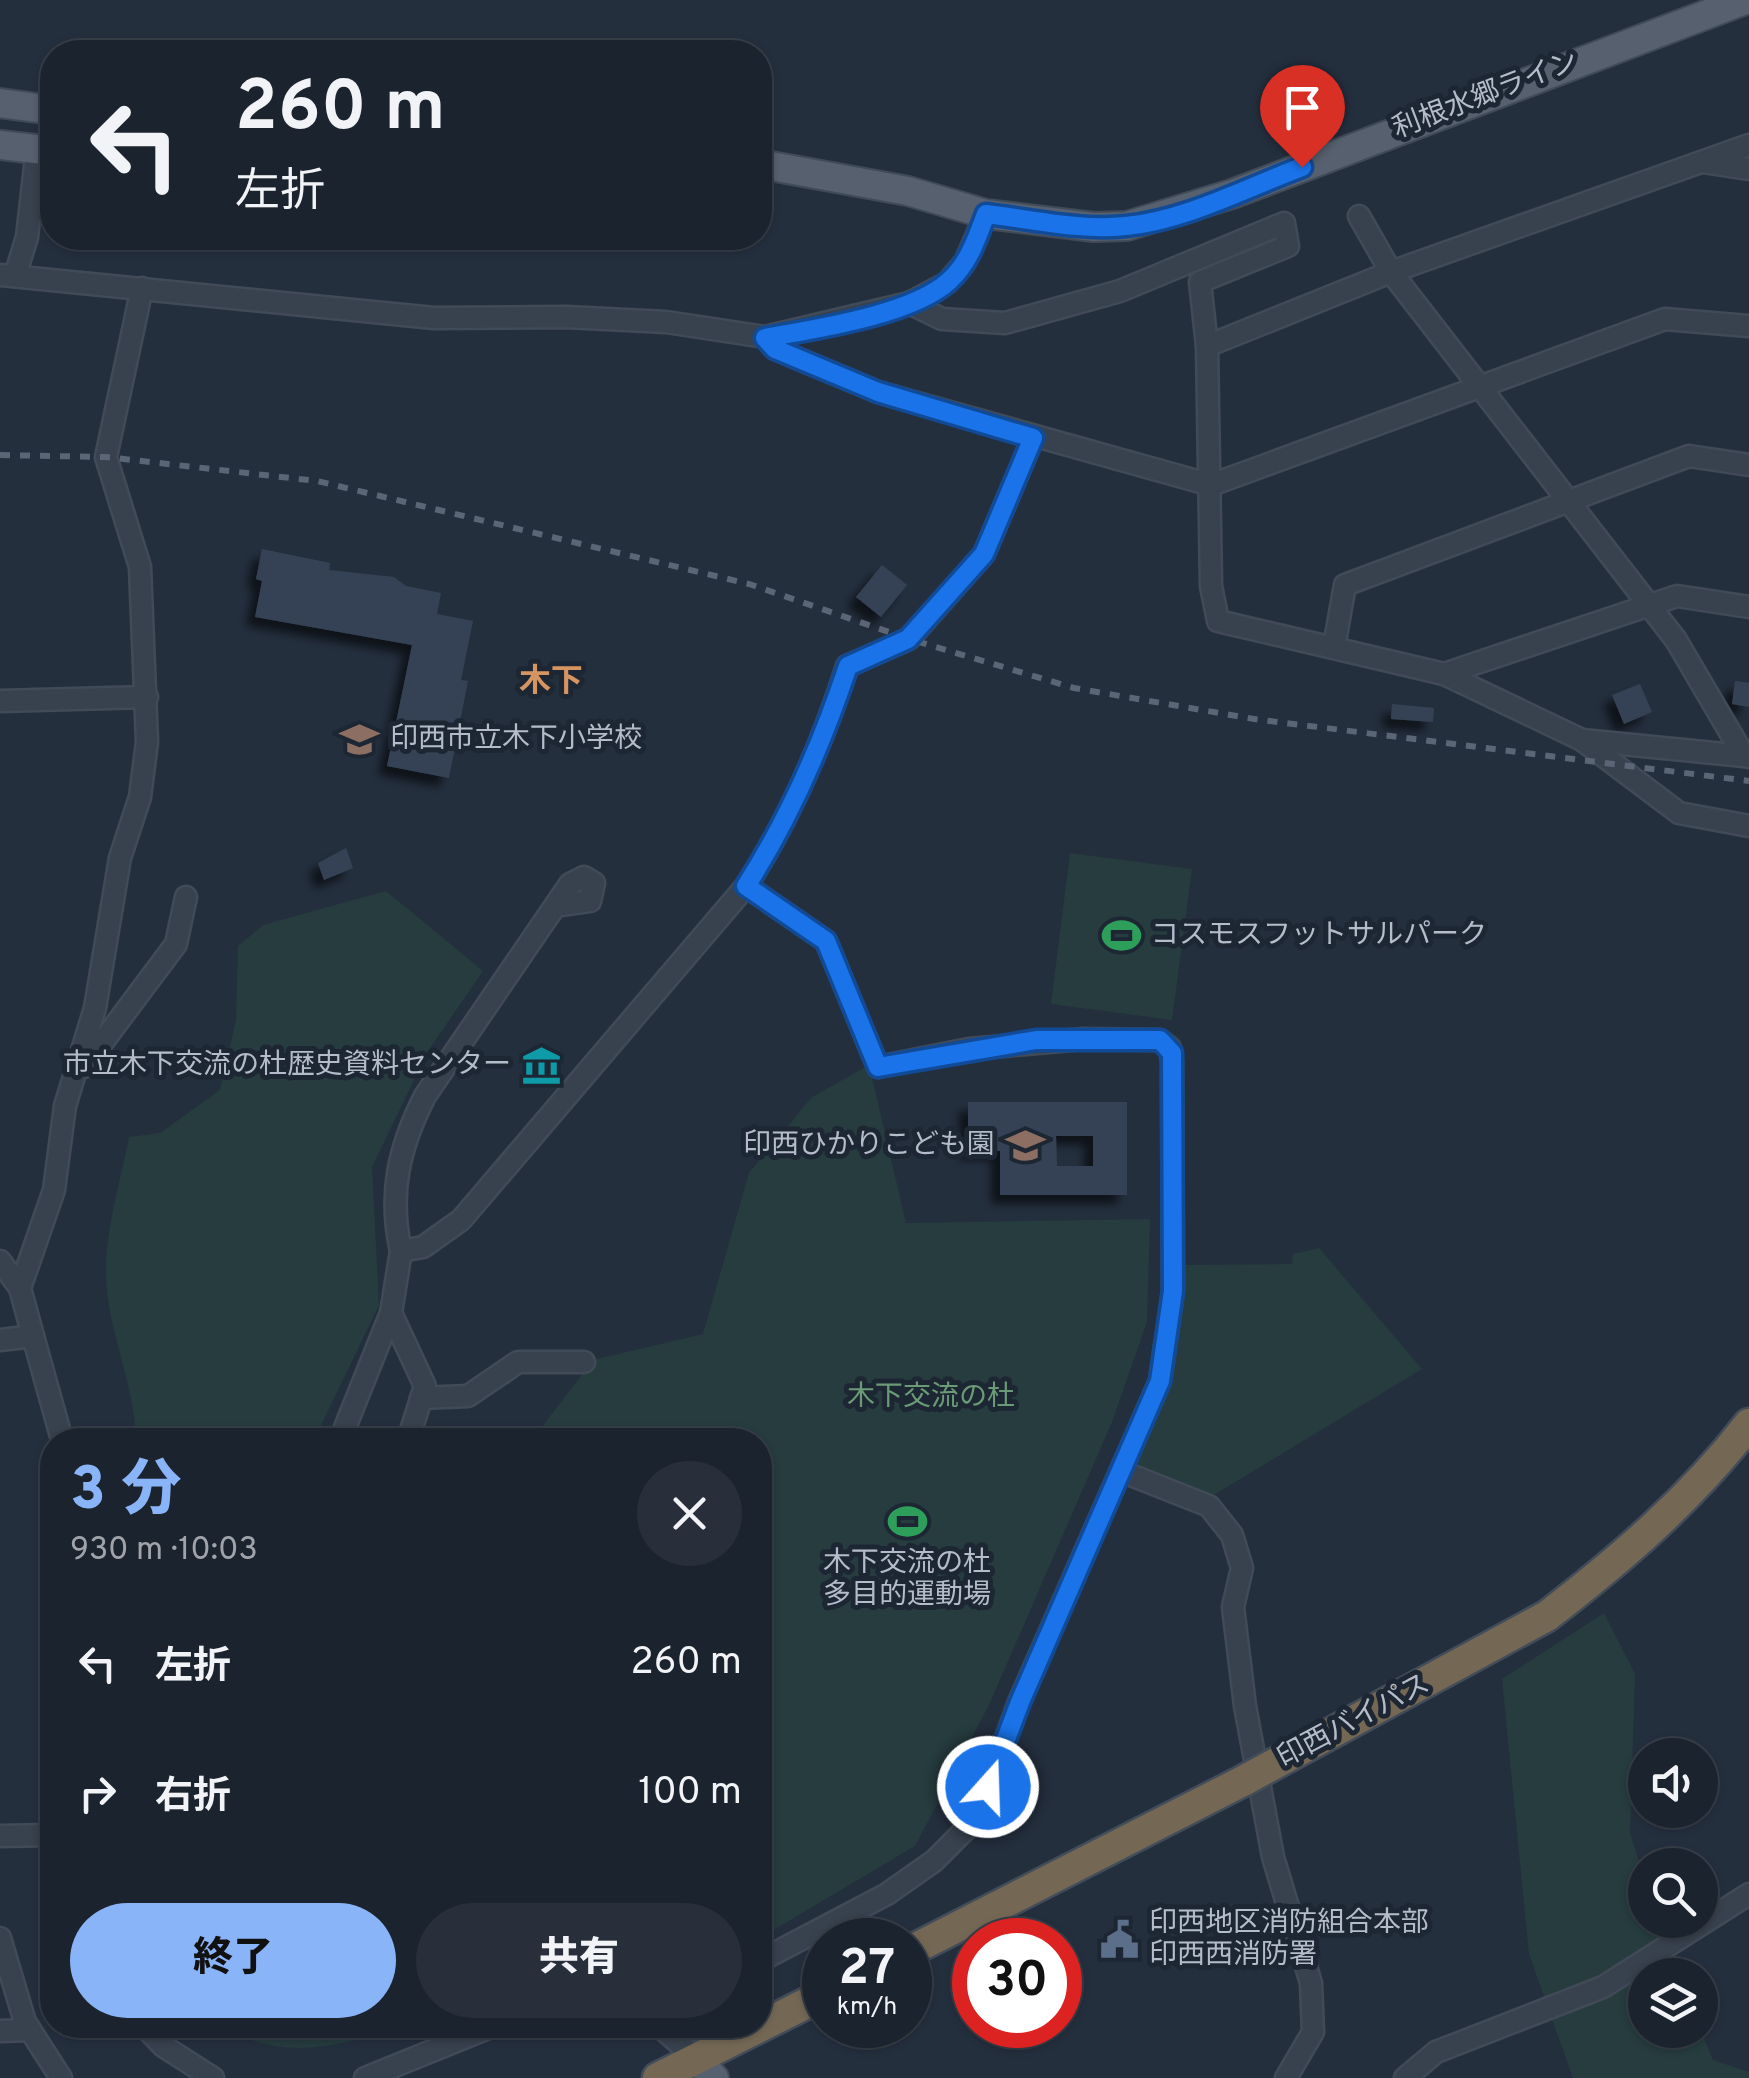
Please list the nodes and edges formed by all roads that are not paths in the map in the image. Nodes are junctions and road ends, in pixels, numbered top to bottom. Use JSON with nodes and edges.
{"nodes":[{"id":1,"x":1745,"y":0,"type":"edge"},
{"id":2,"x":0,"y":102,"type":"edge"},
{"id":3,"x":40,"y":108,"type":"edge"},
{"id":4,"x":0,"y":145,"type":"edge"},
{"id":5,"x":1749,"y":145,"type":"edge"},
{"id":6,"x":40,"y":149,"type":"edge"},
{"id":7,"x":1701,"y":162,"type":"junction"},
{"id":8,"x":772,"y":166,"type":"edge"},
{"id":9,"x":1749,"y":169,"type":"edge"},
{"id":10,"x":40,"y":174,"type":"edge"},
{"id":11,"x":986,"y":214,"type":"junction"},
{"id":12,"x":1359,"y":216,"type":"dead end"},
{"id":13,"x":1391,"y":272,"type":"junction"},
{"id":14,"x":8,"y":276,"type":"edge"},
{"id":15,"x":142,"y":288,"type":"junction"},
{"id":16,"x":908,"y":303,"type":"junction"},
{"id":17,"x":1749,"y":326,"type":"edge"},
{"id":18,"x":765,"y":338,"type":"junction"},
{"id":19,"x":1208,"y":346,"type":"junction"},
{"id":20,"x":1480,"y":388,"type":"junction"},
{"id":21,"x":1033,"y":438,"type":"junction"},
{"id":22,"x":1749,"y":465,"type":"edge"},
{"id":23,"x":1211,"y":485,"type":"junction"},
{"id":24,"x":1571,"y":500,"type":"junction"},
{"id":25,"x":1644,"y":604,"type":"junction"},
{"id":26,"x":1749,"y":608,"type":"edge"},
{"id":27,"x":1334,"y":647,"type":"junction"},
{"id":28,"x":1444,"y":674,"type":"junction"},
{"id":29,"x":147,"y":696,"type":"junction"},
{"id":30,"x":0,"y":701,"type":"edge"},
{"id":31,"x":1582,"y":740,"type":"junction"},
{"id":32,"x":1746,"y":756,"type":"edge"},
{"id":33,"x":1749,"y":826,"type":"edge"},
{"id":34,"x":746,"y":886,"type":"junction"},
{"id":35,"x":186,"y":898,"type":"dead end"},
{"id":36,"x":555,"y":906,"type":"dead end"},
{"id":37,"x":71,"y":1085,"type":"junction"},
{"id":38,"x":401,"y":1250,"type":"junction"},
{"id":39,"x":0,"y":1260,"type":"edge"},
{"id":40,"x":20,"y":1288,"type":"junction"},
{"id":41,"x":390,"y":1313,"type":"junction"},
{"id":42,"x":33,"y":1336,"type":"junction"},
{"id":43,"x":0,"y":1340,"type":"edge"},
{"id":44,"x":584,"y":1362,"type":"dead end"},
{"id":45,"x":422,"y":1398,"type":"junction"},
{"id":46,"x":1749,"y":1424,"type":"edge"},
{"id":47,"x":59,"y":1428,"type":"edge"},
{"id":48,"x":345,"y":1428,"type":"edge"},
{"id":49,"x":412,"y":1428,"type":"edge"},
{"id":50,"x":1123,"y":1472,"type":"junction"},
{"id":51,"x":40,"y":1835,"type":"edge"},
{"id":52,"x":0,"y":1836,"type":"edge"},
{"id":53,"x":1749,"y":1894,"type":"edge"},
{"id":54,"x":0,"y":1938,"type":"edge"},
{"id":55,"x":932,"y":1940,"type":"edge"},
{"id":56,"x":772,"y":1955,"type":"edge"},
{"id":57,"x":802,"y":2008,"type":"edge"},
{"id":58,"x":772,"y":2027,"type":"edge"},
{"id":59,"x":30,"y":2030,"type":"junction"},
{"id":60,"x":0,"y":2031,"type":"edge"},
{"id":61,"x":155,"y":2038,"type":"edge"},
{"id":62,"x":464,"y":2038,"type":"edge"},
{"id":63,"x":673,"y":2038,"type":"edge"},
{"id":64,"x":754,"y":2038,"type":"edge"},
{"id":65,"x":706,"y":2068,"type":"edge"},
{"id":66,"x":62,"y":2078,"type":"edge"},
{"id":67,"x":213,"y":2078,"type":"edge"},
{"id":68,"x":364,"y":2078,"type":"edge"},
{"id":69,"x":658,"y":2078,"type":"edge"},
{"id":70,"x":1286,"y":2078,"type":"edge"},
{"id":71,"x":1405,"y":2078,"type":"edge"}],
"edges":[{"from":1,"to":11,"type":"main road","name":"利根水郷ライン"},
{"from":2,"to":3,"type":"main road"},
{"from":4,"to":6,"type":"main road"},
{"from":5,"to":7,"type":"street"},
{"from":7,"to":9,"type":"street"},
{"from":7,"to":13,"type":"street"},
{"from":8,"to":11,"type":"main road","name":"利根水郷ライン"},
{"from":10,"to":14,"type":"street"},
{"from":11,"to":16,"type":"street"},
{"from":12,"to":13,"type":"street"},
{"from":13,"to":19,"type":"street"},
{"from":13,"to":20,"type":"street"},
{"from":14,"to":15,"type":"street"},
{"from":15,"to":18,"type":"street"},
{"from":15,"to":29,"type":"street"},
{"from":16,"to":18,"type":"street"},
{"from":16,"to":19,"type":"street"},
{"from":17,"to":20,"type":"street"},
{"from":18,"to":21,"type":"street"},
{"from":19,"to":23,"type":"street"},
{"from":20,"to":23,"type":"street"},
{"from":20,"to":24,"type":"street"},
{"from":21,"to":23,"type":"street"},
{"from":21,"to":34,"type":"street"},
{"from":22,"to":24,"type":"street"},
{"from":23,"to":27,"type":"street"},
{"from":24,"to":25,"type":"street"},
{"from":24,"to":27,"type":"street"},
{"from":25,"to":26,"type":"street"},
{"from":25,"to":28,"type":"street"},
{"from":25,"to":32,"type":"street"},
{"from":27,"to":28,"type":"street"},
{"from":28,"to":31,"type":"street"},
{"from":29,"to":30,"type":"street"},
{"from":29,"to":37,"type":"street"},
{"from":31,"to":32,"type":"street"},
{"from":31,"to":33,"type":"street"},
{"from":34,"to":38,"type":"street"},
{"from":34,"to":50,"type":"street"},
{"from":35,"to":37,"type":"street"},
{"from":36,"to":38,"type":"street"},
{"from":37,"to":40,"type":"street"},
{"from":38,"to":41,"type":"street"},
{"from":39,"to":40,"type":"street"},
{"from":40,"to":42,"type":"street"},
{"from":41,"to":45,"type":"street"},
{"from":41,"to":48,"type":"street"},
{"from":42,"to":43,"type":"street"},
{"from":42,"to":47,"type":"street"},
{"from":44,"to":45,"type":"street"},
{"from":45,"to":49,"type":"street"},
{"from":46,"to":55,"type":"highway","name":"印西バイパス","bridge":true},
{"from":50,"to":56,"type":"street"},
{"from":50,"to":70,"type":"street"},
{"from":51,"to":52,"type":"street"},
{"from":53,"to":71,"type":"street"},
{"from":54,"to":59,"type":"street"},
{"from":57,"to":58,"type":"highway"},
{"from":59,"to":60,"type":"street"},
{"from":59,"to":66,"type":"street"},
{"from":61,"to":67,"type":"street"},
{"from":62,"to":68,"type":"street"},
{"from":63,"to":65,"type":"street"},
{"from":64,"to":65,"type":"highway"},
{"from":65,"to":69,"type":"highway"}]}
